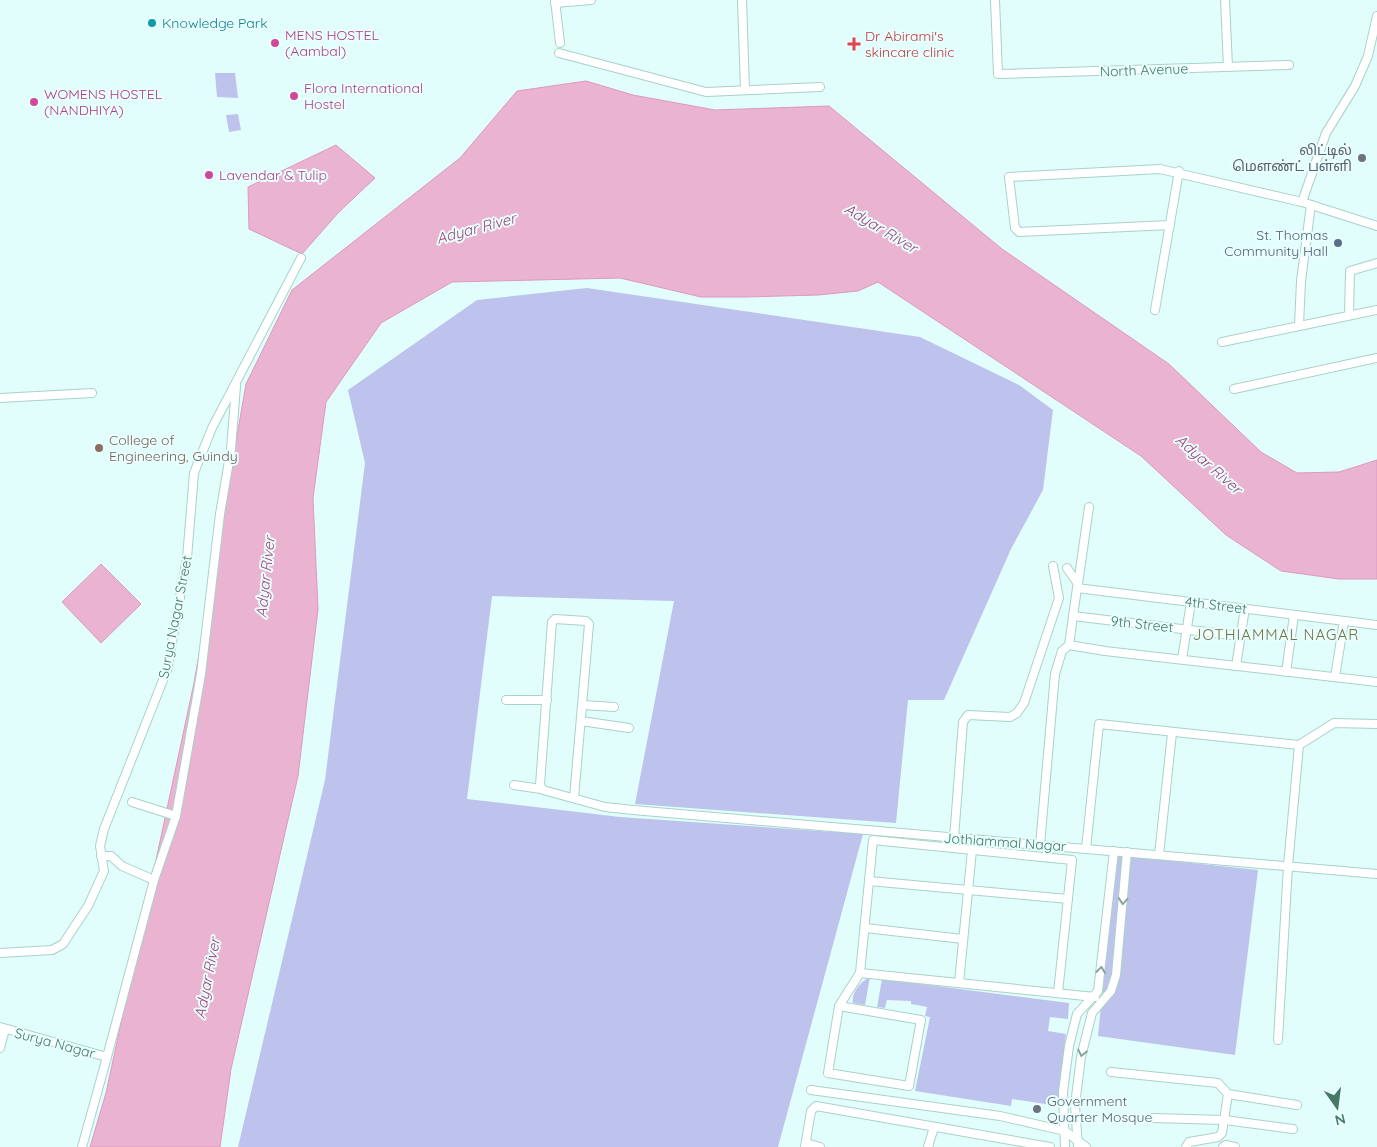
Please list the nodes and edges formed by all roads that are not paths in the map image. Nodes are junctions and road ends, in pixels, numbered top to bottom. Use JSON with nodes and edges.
{"nodes":[{"id":1,"x":592,"y":0,"type":"edge"},
{"id":2,"x":742,"y":0,"type":"edge"},
{"id":3,"x":995,"y":0,"type":"edge"},
{"id":4,"x":1225,"y":0,"type":"edge"},
{"id":5,"x":555,"y":2,"type":"edge"},
{"id":6,"x":1377,"y":16,"type":"edge"},
{"id":7,"x":560,"y":43,"type":"dead end"},
{"id":8,"x":560,"y":54,"type":"dead end"},
{"id":9,"x":1289,"y":66,"type":"dead end"},
{"id":10,"x":1228,"y":67,"type":"junction"},
{"id":11,"x":820,"y":87,"type":"dead end"},
{"id":12,"x":745,"y":90,"type":"junction"},
{"id":13,"x":1179,"y":171,"type":"junction"},
{"id":14,"x":1302,"y":202,"type":"junction"},
{"id":15,"x":1311,"y":205,"type":"junction"},
{"id":16,"x":1170,"y":225,"type":"junction"},
{"id":17,"x":1377,"y":226,"type":"edge"},
{"id":18,"x":301,"y":258,"type":"dead end"},
{"id":19,"x":1377,"y":263,"type":"edge"},
{"id":20,"x":1155,"y":310,"type":"dead end"},
{"id":21,"x":1377,"y":310,"type":"edge"},
{"id":22,"x":1349,"y":315,"type":"junction"},
{"id":23,"x":1298,"y":325,"type":"junction"},
{"id":24,"x":1222,"y":342,"type":"dead end"},
{"id":25,"x":1377,"y":358,"type":"edge"},
{"id":26,"x":236,"y":382,"type":"junction"},
{"id":27,"x":1234,"y":389,"type":"dead end"},
{"id":28,"x":92,"y":392,"type":"dead end"},
{"id":29,"x":0,"y":398,"type":"edge"},
{"id":30,"x":1089,"y":507,"type":"dead end"},
{"id":31,"x":1053,"y":566,"type":"dead end"},
{"id":32,"x":1068,"y":568,"type":"dead end"},
{"id":33,"x":1078,"y":586,"type":"junction"},
{"id":34,"x":1191,"y":602,"type":"junction"},
{"id":35,"x":1245,"y":608,"type":"junction"},
{"id":36,"x":1294,"y":615,"type":"junction"},
{"id":37,"x":1073,"y":616,"type":"junction"},
{"id":38,"x":1344,"y":621,"type":"junction"},
{"id":39,"x":1377,"y":625,"type":"edge"},
{"id":40,"x":1187,"y":628,"type":"junction"},
{"id":41,"x":1240,"y":636,"type":"junction"},
{"id":42,"x":1069,"y":645,"type":"junction"},
{"id":43,"x":1182,"y":660,"type":"junction"},
{"id":44,"x":1236,"y":666,"type":"junction"},
{"id":45,"x":1286,"y":672,"type":"junction"},
{"id":46,"x":1335,"y":677,"type":"junction"},
{"id":47,"x":1377,"y":682,"type":"edge"},
{"id":48,"x":506,"y":700,"type":"dead end"},
{"id":49,"x":547,"y":700,"type":"junction"},
{"id":50,"x":583,"y":704,"type":"junction"},
{"id":51,"x":614,"y":707,"type":"dead end"},
{"id":52,"x":581,"y":722,"type":"junction"},
{"id":53,"x":1377,"y":724,"type":"edge"},
{"id":54,"x":629,"y":728,"type":"dead end"},
{"id":55,"x":1172,"y":733,"type":"junction"},
{"id":56,"x":1299,"y":746,"type":"junction"},
{"id":57,"x":514,"y":785,"type":"dead end"},
{"id":58,"x":541,"y":789,"type":"junction"},
{"id":59,"x":574,"y":798,"type":"junction"},
{"id":60,"x":132,"y":802,"type":"dead end"},
{"id":61,"x":176,"y":816,"type":"junction"},
{"id":62,"x":954,"y":838,"type":"junction"},
{"id":63,"x":1040,"y":845,"type":"junction"},
{"id":64,"x":1086,"y":849,"type":"junction"},
{"id":65,"x":972,"y":850,"type":"junction"},
{"id":66,"x":1114,"y":851,"type":"junction"},
{"id":67,"x":1127,"y":852,"type":"junction"},
{"id":68,"x":1159,"y":854,"type":"junction"},
{"id":69,"x":101,"y":856,"type":"junction"},
{"id":70,"x":1288,"y":866,"type":"junction"},
{"id":71,"x":1377,"y":874,"type":"edge"},
{"id":72,"x":154,"y":880,"type":"junction"},
{"id":73,"x":869,"y":881,"type":"junction"},
{"id":74,"x":968,"y":889,"type":"junction"},
{"id":75,"x":1068,"y":899,"type":"junction"},
{"id":76,"x":865,"y":928,"type":"junction"},
{"id":77,"x":963,"y":938,"type":"junction"},
{"id":78,"x":0,"y":953,"type":"edge"},
{"id":79,"x":860,"y":973,"type":"junction"},
{"id":80,"x":959,"y":983,"type":"junction"},
{"id":81,"x":1058,"y":993,"type":"junction"},
{"id":82,"x":1095,"y":997,"type":"junction"},
{"id":83,"x":839,"y":1006,"type":"junction"},
{"id":84,"x":1080,"y":1009,"type":"junction"},
{"id":85,"x":1092,"y":1013,"type":"junction"},
{"id":86,"x":3,"y":1028,"type":"edge"},
{"id":87,"x":1278,"y":1040,"type":"dead end"},
{"id":88,"x":0,"y":1048,"type":"edge"},
{"id":89,"x":107,"y":1057,"type":"junction"},
{"id":90,"x":1111,"y":1072,"type":"dead end"},
{"id":91,"x":811,"y":1090,"type":"dead end"},
{"id":92,"x":1228,"y":1094,"type":"junction"},
{"id":93,"x":1297,"y":1105,"type":"dead end"},
{"id":94,"x":1152,"y":1118,"type":"dead end"},
{"id":95,"x":1225,"y":1120,"type":"junction"},
{"id":96,"x":934,"y":1127,"type":"junction"},
{"id":97,"x":1293,"y":1129,"type":"dead end"},
{"id":98,"x":1065,"y":1131,"type":"junction"},
{"id":99,"x":1078,"y":1144,"type":"edge"},
{"id":100,"x":805,"y":1145,"type":"edge"},
{"id":101,"x":82,"y":1147,"type":"edge"},
{"id":102,"x":820,"y":1147,"type":"edge"},
{"id":103,"x":928,"y":1147,"type":"edge"},
{"id":104,"x":1050,"y":1147,"type":"edge"},
{"id":105,"x":1065,"y":1147,"type":"edge"},
{"id":106,"x":1086,"y":1147,"type":"edge"},
{"id":107,"x":1186,"y":1147,"type":"edge"},
{"id":108,"x":1223,"y":1147,"type":"edge"},
{"id":109,"x":1234,"y":1147,"type":"edge"}],
"edges":[{"from":1,"to":5,"type":"street"},
{"from":2,"to":12,"type":"street"},
{"from":3,"to":10,"type":"street","name":"North Avenue"},
{"from":4,"to":10,"type":"street"},
{"from":5,"to":7,"type":"street"},
{"from":6,"to":14,"type":"street"},
{"from":8,"to":12,"type":"street"},
{"from":9,"to":10,"type":"street","name":"North Avenue"},
{"from":11,"to":12,"type":"street"},
{"from":13,"to":14,"type":"street"},
{"from":13,"to":16,"type":"street"},
{"from":13,"to":16,"type":"street"},
{"from":14,"to":15,"type":"street"},
{"from":15,"to":17,"type":"street"},
{"from":15,"to":23,"type":"street"},
{"from":16,"to":20,"type":"street"},
{"from":18,"to":26,"type":"street","name":"Surya Nagar Street"},
{"from":19,"to":22,"type":"street"},
{"from":21,"to":22,"type":"street"},
{"from":22,"to":23,"type":"street"},
{"from":23,"to":24,"type":"street"},
{"from":25,"to":27,"type":"street"},
{"from":26,"to":61,"type":"street"},
{"from":26,"to":69,"type":"street","name":"Surya Nagar Street"},
{"from":28,"to":29,"type":"street"},
{"from":30,"to":33,"type":"street"},
{"from":31,"to":62,"type":"street"},
{"from":32,"to":33,"type":"street"},
{"from":33,"to":34,"type":"street","name":"4th Street"},
{"from":33,"to":37,"type":"street"},
{"from":34,"to":35,"type":"street","name":"4th Street"},
{"from":34,"to":40,"type":"street"},
{"from":35,"to":36,"type":"street","name":"4th Street"},
{"from":35,"to":41,"type":"street"},
{"from":36,"to":38,"type":"street","name":"4th Street"},
{"from":36,"to":45,"type":"street"},
{"from":37,"to":40,"type":"street","name":"9th Street"},
{"from":37,"to":42,"type":"street"},
{"from":38,"to":39,"type":"street","name":"4th Street"},
{"from":38,"to":46,"type":"street"},
{"from":40,"to":41,"type":"street","name":"9th Street"},
{"from":40,"to":43,"type":"street"},
{"from":41,"to":44,"type":"street"},
{"from":42,"to":43,"type":"street"},
{"from":42,"to":63,"type":"street"},
{"from":43,"to":44,"type":"street"},
{"from":44,"to":45,"type":"street"},
{"from":45,"to":46,"type":"street"},
{"from":46,"to":47,"type":"street"},
{"from":48,"to":49,"type":"street"},
{"from":49,"to":50,"type":"street"},
{"from":49,"to":58,"type":"street"},
{"from":50,"to":51,"type":"street"},
{"from":50,"to":52,"type":"street"},
{"from":52,"to":54,"type":"street"},
{"from":52,"to":59,"type":"street"},
{"from":53,"to":56,"type":"street"},
{"from":55,"to":56,"type":"street"},
{"from":55,"to":64,"type":"street"},
{"from":55,"to":68,"type":"street"},
{"from":56,"to":70,"type":"street"},
{"from":57,"to":58,"type":"street","name":"Jothiammal Nagar"},
{"from":58,"to":59,"type":"street","name":"Jothiammal Nagar"},
{"from":59,"to":62,"type":"street","name":"Jothiammal Nagar"},
{"from":60,"to":61,"type":"street"},
{"from":61,"to":72,"type":"street"},
{"from":62,"to":63,"type":"street","name":"Jothiammal Nagar"},
{"from":63,"to":64,"type":"street","name":"Jothiammal Nagar"},
{"from":64,"to":66,"type":"street","name":"Jothiammal Nagar"},
{"from":65,"to":73,"type":"street"},
{"from":65,"to":74,"type":"street"},
{"from":65,"to":75,"type":"street"},
{"from":66,"to":67,"type":"street","name":"Jothiammal Nagar"},
{"from":82,"to":66,"type":"street","one_way":true},
{"from":67,"to":68,"type":"street","name":"Jothiammal Nagar"},
{"from":67,"to":85,"type":"street","one_way":true},
{"from":68,"to":70,"type":"street","name":"Jothiammal Nagar"},
{"from":69,"to":72,"type":"street"},
{"from":69,"to":78,"type":"street","name":"Surya Nagar Street"},
{"from":70,"to":71,"type":"street","name":"Jothiammal Nagar"},
{"from":70,"to":87,"type":"street"},
{"from":72,"to":89,"type":"street"},
{"from":73,"to":74,"type":"street"},
{"from":73,"to":76,"type":"street"},
{"from":74,"to":75,"type":"street"},
{"from":74,"to":77,"type":"street"},
{"from":75,"to":81,"type":"street"},
{"from":76,"to":77,"type":"street"},
{"from":76,"to":79,"type":"street"},
{"from":77,"to":80,"type":"street"},
{"from":79,"to":80,"type":"street"},
{"from":79,"to":83,"type":"street"},
{"from":80,"to":81,"type":"street"},
{"from":81,"to":82,"type":"street"},
{"from":82,"to":84,"type":"street"},
{"from":83,"to":83,"type":"street"},
{"from":84,"to":85,"type":"street"},
{"from":84,"to":98,"type":"street"},
{"from":85,"to":99,"type":"street","one_way":true},
{"from":86,"to":88,"type":"street"},
{"from":86,"to":89,"type":"street","name":"Surya Nagar"},
{"from":89,"to":101,"type":"street","name":"Surya Nagar"},
{"from":90,"to":92,"type":"street"},
{"from":91,"to":98,"type":"street"},
{"from":92,"to":93,"type":"street"},
{"from":92,"to":95,"type":"street"},
{"from":94,"to":95,"type":"street"},
{"from":95,"to":97,"type":"street"},
{"from":95,"to":107,"type":"street"},
{"from":96,"to":100,"type":"street"},
{"from":96,"to":103,"type":"street"},
{"from":96,"to":104,"type":"street"},
{"from":98,"to":99,"type":"street"},
{"from":98,"to":105,"type":"street"},
{"from":99,"to":106,"type":"street"},
{"from":100,"to":102,"type":"street"},
{"from":108,"to":109,"type":"street"}]}
